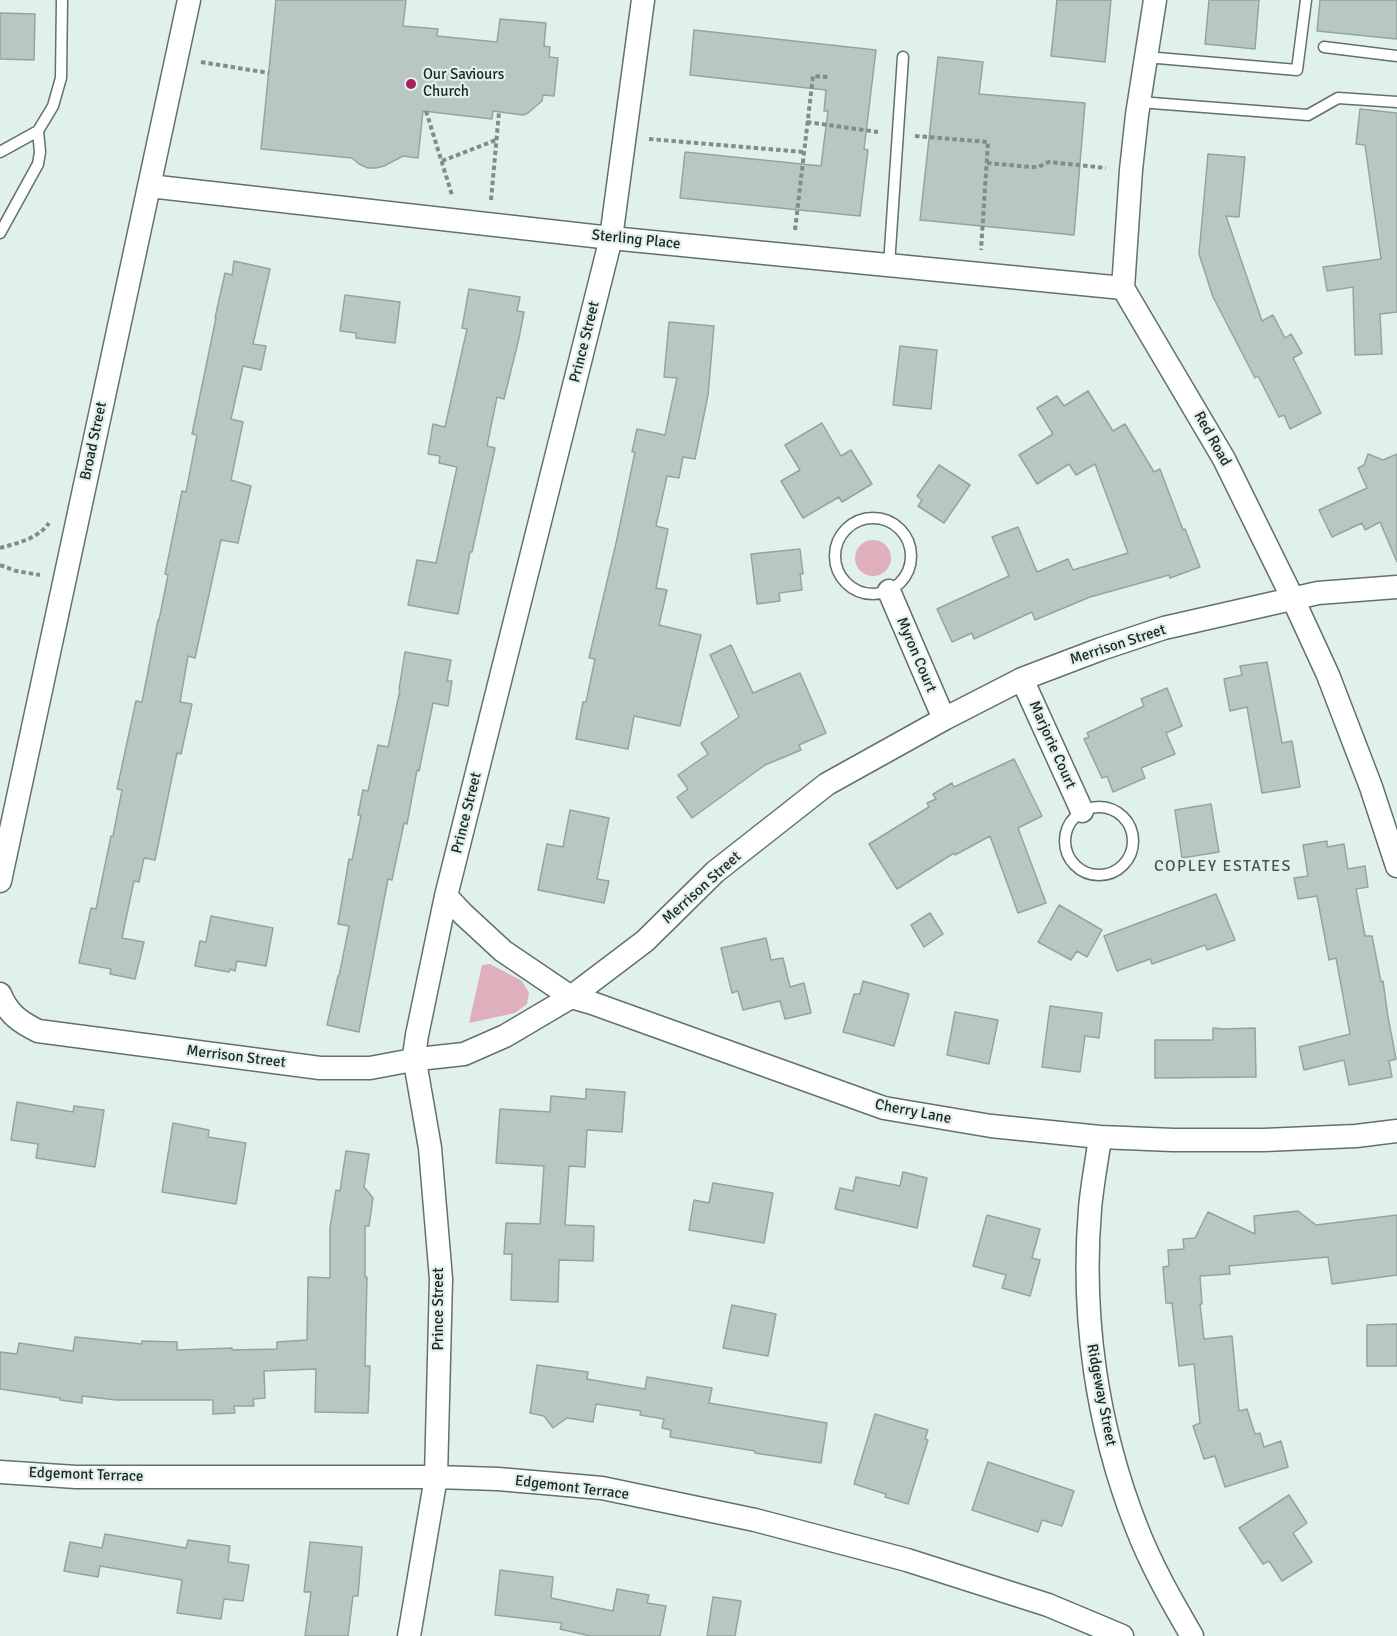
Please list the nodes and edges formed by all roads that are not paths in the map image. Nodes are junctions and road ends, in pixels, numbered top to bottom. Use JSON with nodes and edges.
{"nodes":[{"id":1,"x":62,"y":0,"type":"edge"},
{"id":2,"x":189,"y":0,"type":"edge"},
{"id":3,"x":643,"y":0,"type":"edge"},
{"id":4,"x":1155,"y":0,"type":"edge"},
{"id":5,"x":1306,"y":0,"type":"edge"},
{"id":6,"x":1324,"y":47,"type":"dead end"},
{"id":7,"x":1397,"y":56,"type":"edge"},
{"id":8,"x":903,"y":57,"type":"dead end"},
{"id":9,"x":1146,"y":57,"type":"junction"},
{"id":10,"x":1139,"y":102,"type":"junction"},
{"id":11,"x":1397,"y":102,"type":"edge"},
{"id":12,"x":38,"y":131,"type":"junction"},
{"id":13,"x":0,"y":152,"type":"edge"},
{"id":14,"x":149,"y":186,"type":"junction"},
{"id":15,"x":0,"y":233,"type":"edge"},
{"id":16,"x":611,"y":238,"type":"junction"},
{"id":17,"x":889,"y":265,"type":"junction"},
{"id":18,"x":1123,"y":288,"type":"junction"},
{"id":19,"x":1397,"y":587,"type":"edge"},
{"id":20,"x":889,"y":591,"type":"junction"},
{"id":21,"x":1293,"y":599,"type":"junction"},
{"id":22,"x":1022,"y":679,"type":"junction"},
{"id":23,"x":944,"y":719,"type":"junction"},
{"id":24,"x":1082,"y":811,"type":"junction"},
{"id":25,"x":1397,"y":866,"type":"edge"},
{"id":26,"x":0,"y":881,"type":"edge"},
{"id":27,"x":446,"y":896,"type":"junction"},
{"id":28,"x":571,"y":997,"type":"junction"},
{"id":29,"x":2,"y":999,"type":"edge"},
{"id":30,"x":415,"y":1060,"type":"junction"},
{"id":31,"x":1397,"y":1131,"type":"edge"},
{"id":32,"x":1100,"y":1137,"type":"junction"},
{"id":33,"x":0,"y":1472,"type":"edge"},
{"id":34,"x":436,"y":1477,"type":"junction"},
{"id":35,"x":409,"y":1636,"type":"edge"},
{"id":36,"x":1122,"y":1636,"type":"edge"},
{"id":37,"x":1192,"y":1636,"type":"edge"}],
"edges":[{"from":1,"to":12,"type":"lane"},
{"from":2,"to":14,"type":"street","name":"Broad Street"},
{"from":3,"to":16,"type":"street","name":"Prince Street"},
{"from":4,"to":9,"type":"street"},
{"from":5,"to":9,"type":"lane"},
{"from":6,"to":7,"type":"lane"},
{"from":8,"to":17,"type":"lane"},
{"from":9,"to":10,"type":"street"},
{"from":10,"to":11,"type":"lane"},
{"from":10,"to":18,"type":"street"},
{"from":12,"to":13,"type":"lane"},
{"from":12,"to":15,"type":"lane"},
{"from":14,"to":16,"type":"street","name":"Sterling Place"},
{"from":14,"to":26,"type":"street","name":"Broad Street"},
{"from":16,"to":17,"type":"street","name":"Sterling Place"},
{"from":16,"to":27,"type":"street","name":"Prince Street"},
{"from":17,"to":18,"type":"street","name":"Sterling Place"},
{"from":18,"to":21,"type":"street","name":"Red Road"},
{"from":19,"to":21,"type":"street","name":"Merrison Street"},
{"from":20,"to":20,"type":"lane"},
{"from":20,"to":23,"type":"street","name":"Myron Court"},
{"from":21,"to":22,"type":"street","name":"Merrison Street"},
{"from":21,"to":25,"type":"street","name":"Red Road"},
{"from":22,"to":23,"type":"street","name":"Merrison Street"},
{"from":22,"to":24,"type":"street","name":"Marjorie Court"},
{"from":23,"to":28,"type":"street","name":"Merrison Street"},
{"from":24,"to":24,"type":"lane"},
{"from":27,"to":28,"type":"street","name":"Cherry Lane"},
{"from":27,"to":30,"type":"street","name":"Prince Street"},
{"from":28,"to":30,"type":"street","name":"Merrison Street"},
{"from":28,"to":32,"type":"street","name":"Cherry Lane"},
{"from":29,"to":30,"type":"street","name":"Merrison Street"},
{"from":30,"to":34,"type":"street","name":"Prince Street"},
{"from":31,"to":32,"type":"street","name":"Cherry Lane"},
{"from":32,"to":37,"type":"street","name":"Ridgeway Street"},
{"from":33,"to":34,"type":"street","name":"Edgemont Terrace"},
{"from":34,"to":35,"type":"street","name":"Prince Street"},
{"from":34,"to":36,"type":"street","name":"Edgemont Terrace"}]}
